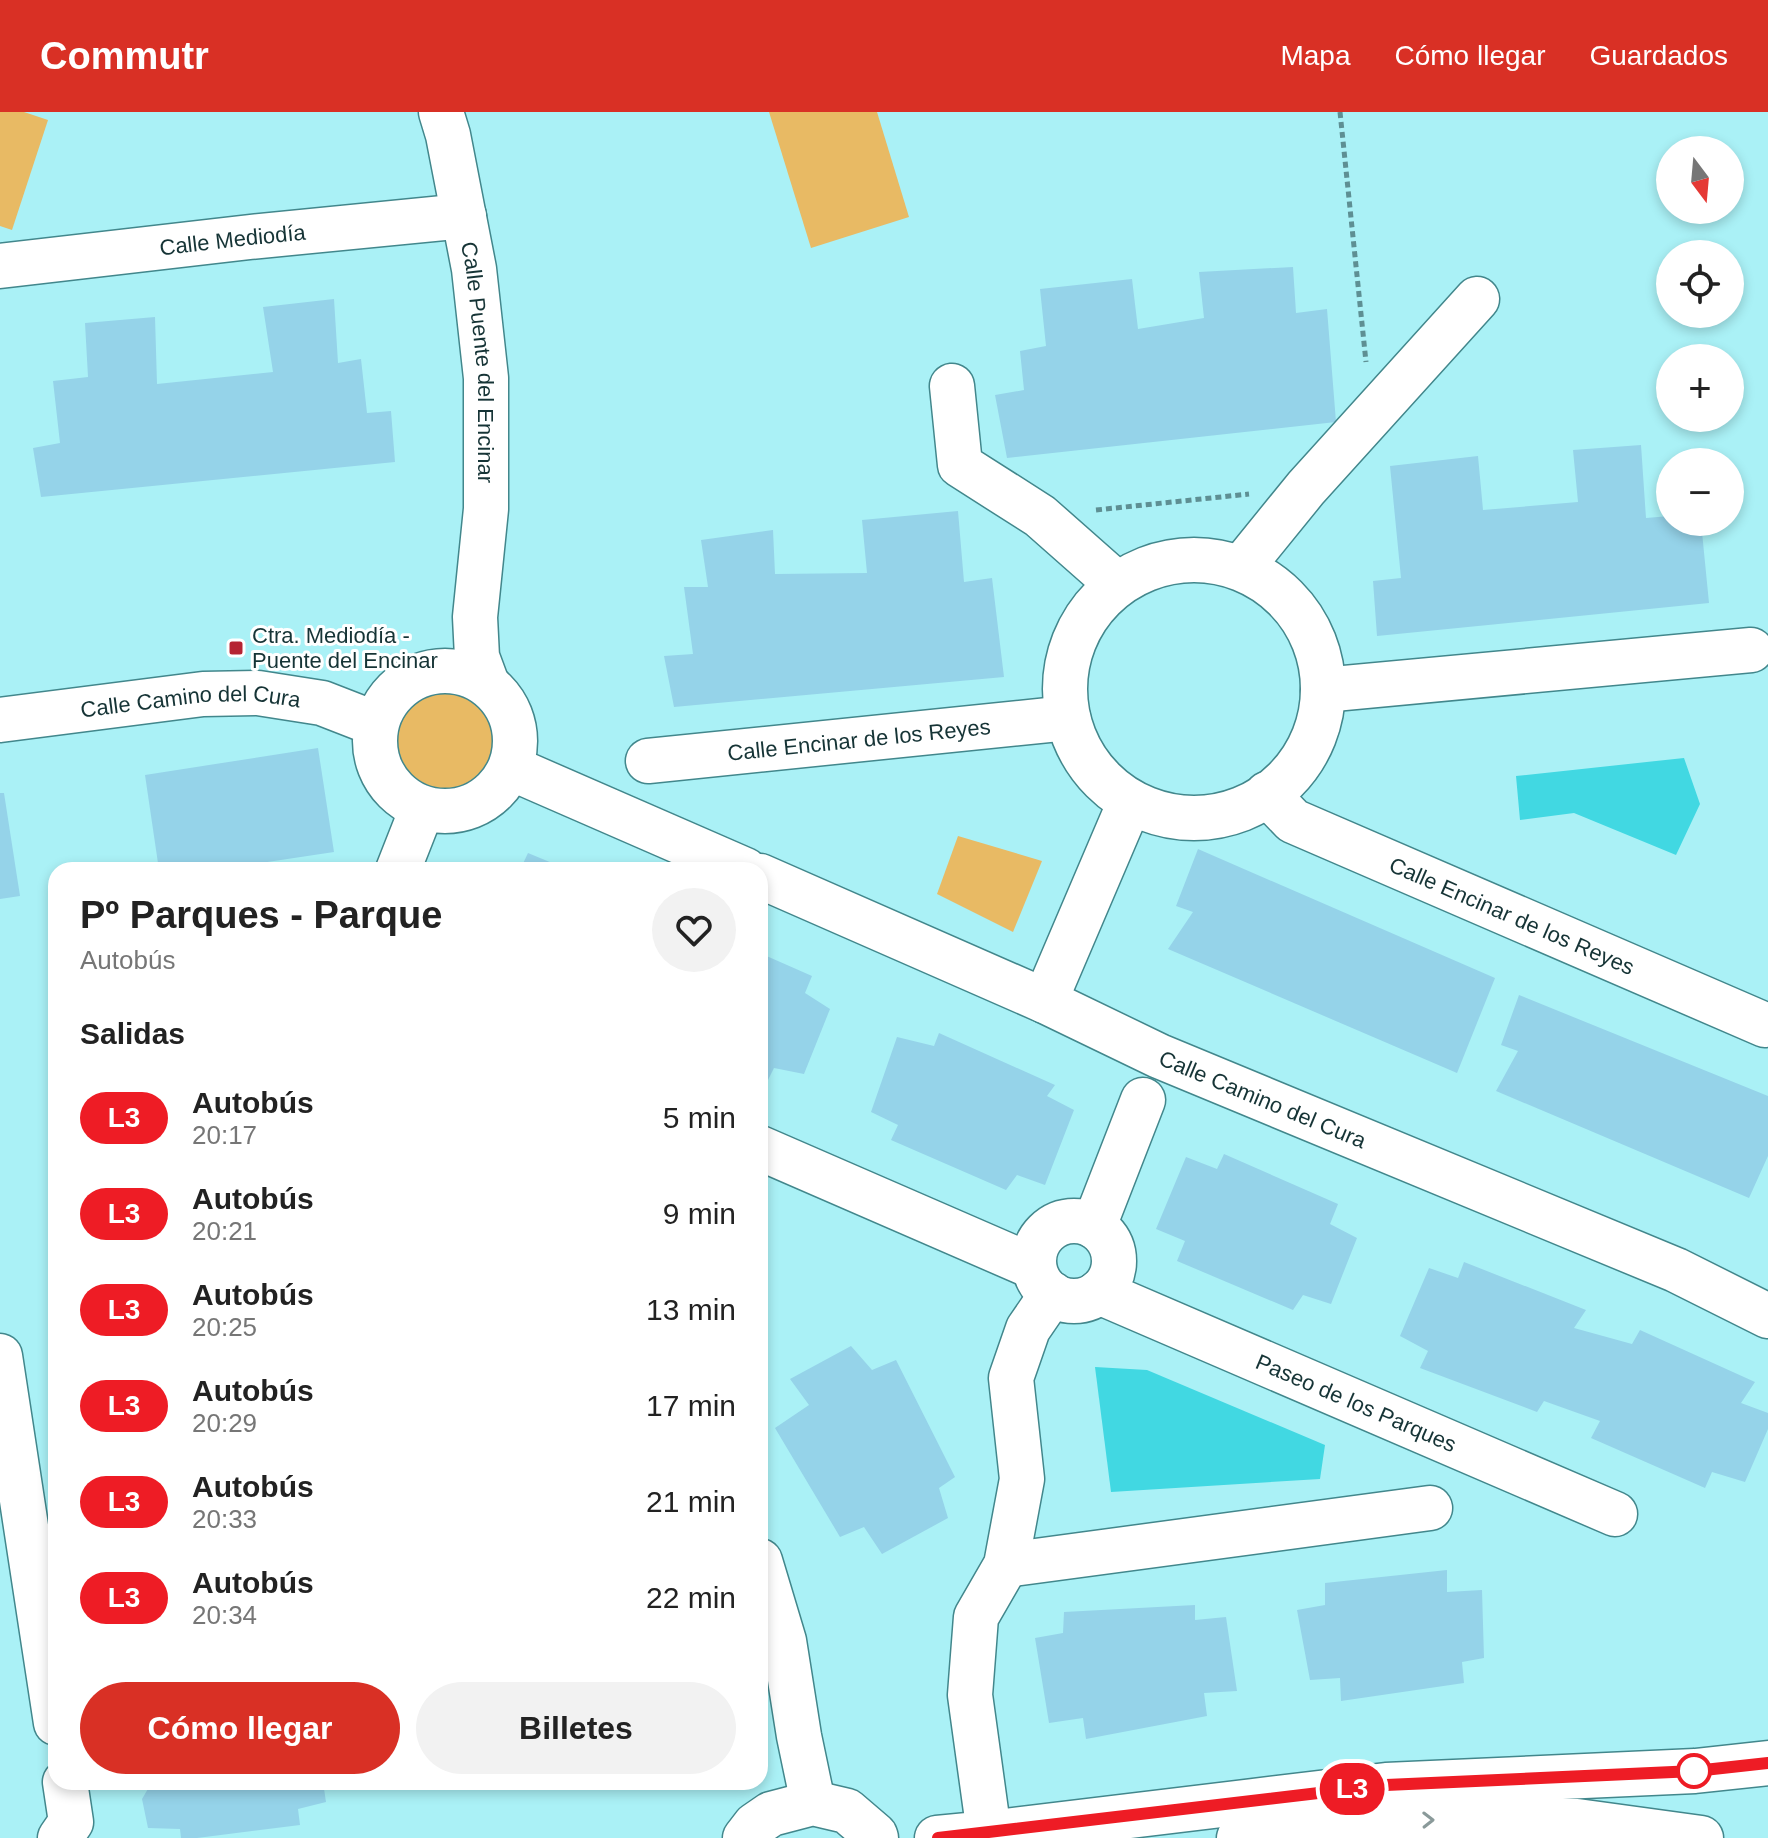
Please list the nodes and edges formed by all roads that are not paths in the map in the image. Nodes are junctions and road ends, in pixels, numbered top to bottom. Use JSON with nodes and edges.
{"nodes":[{"id":1,"x":441,"y":112,"type":"edge"},
{"id":2,"x":464,"y":216,"type":"junction"},
{"id":3,"x":0,"y":266,"type":"edge"},
{"id":4,"x":1477,"y":299,"type":"dead end"},
{"id":5,"x":952,"y":386,"type":"dead end"},
{"id":6,"x":1241,"y":568,"type":"junction"},
{"id":7,"x":1117,"y":584,"type":"junction"},
{"id":8,"x":475,"y":617,"type":"junction"},
{"id":9,"x":1751,"y":650,"type":"dead end"},
{"id":10,"x":440,"y":670,"type":"junction"},
{"id":11,"x":487,"y":684,"type":"junction"},
{"id":12,"x":1323,"y":690,"type":"junction"},
{"id":13,"x":1068,"y":718,"type":"junction"},
{"id":14,"x":0,"y":720,"type":"edge"},
{"id":15,"x":376,"y":724,"type":"junction"},
{"id":16,"x":648,"y":761,"type":"dead end"},
{"id":17,"x":511,"y":768,"type":"junction"},
{"id":18,"x":1267,"y":794,"type":"junction"},
{"id":19,"x":1130,"y":802,"type":"junction"},
{"id":20,"x":422,"y":809,"type":"junction"},
{"id":21,"x":401,"y":862,"type":"edge"},
{"id":22,"x":727,"y":862,"type":"edge"},
{"id":23,"x":768,"y":880,"type":"edge"},
{"id":24,"x":1045,"y":1001,"type":"junction"},
{"id":25,"x":1765,"y":1025,"type":"dead end"},
{"id":26,"x":1143,"y":1100,"type":"dead end"},
{"id":27,"x":768,"y":1152,"type":"edge"},
{"id":28,"x":1094,"y":1226,"type":"junction"},
{"id":29,"x":1043,"y":1281,"type":"junction"},
{"id":30,"x":1099,"y":1292,"type":"junction"},
{"id":31,"x":1768,"y":1316,"type":"edge"},
{"id":32,"x":0,"y":1356,"type":"edge"},
{"id":33,"x":1430,"y":1508,"type":"dead end"},
{"id":34,"x":1615,"y":1514,"type":"dead end"},
{"id":35,"x":1006,"y":1565,"type":"junction"},
{"id":36,"x":768,"y":1588,"type":"edge"},
{"id":37,"x":48,"y":1671,"type":"edge"},
{"id":38,"x":1768,"y":1763,"type":"edge"},
{"id":39,"x":813,"y":1803,"type":"junction"},
{"id":40,"x":989,"y":1833,"type":"junction"},
{"id":41,"x":875,"y":1836,"type":"edge"},
{"id":42,"x":745,"y":1838,"type":"edge"},
{"id":43,"x":919,"y":1838,"type":"edge"},
{"id":44,"x":937,"y":1838,"type":"edge"},
{"id":45,"x":1239,"y":1838,"type":"edge"},
{"id":46,"x":1701,"y":1838,"type":"edge"}],
"edges":[{"from":1,"to":2,"type":"street","name":"Calle Puente del Encinar"},
{"from":2,"to":3,"type":"street","name":"Calle Mediodía"},
{"from":2,"to":8,"type":"street","name":"Calle Puente del Encinar"},
{"from":4,"to":6,"type":"street"},
{"from":5,"to":7,"type":"street"},
{"from":6,"to":7,"type":"street"},
{"from":6,"to":12,"type":"street"},
{"from":7,"to":13,"type":"street"},
{"from":8,"to":10,"type":"street","name":"Calle Puente del Encinar"},
{"from":8,"to":11,"type":"street","name":"Calle Puente del Encinar"},
{"from":9,"to":12,"type":"street"},
{"from":10,"to":11,"type":"street"},
{"from":10,"to":15,"type":"street"},
{"from":11,"to":17,"type":"street"},
{"from":12,"to":18,"type":"street"},
{"from":13,"to":16,"type":"street","name":"Calle Encinar de los Reyes"},
{"from":13,"to":19,"type":"street"},
{"from":14,"to":15,"type":"street","name":"Calle Camino del Cura"},
{"from":15,"to":20,"type":"street"},
{"from":17,"to":20,"type":"street"},
{"from":17,"to":22,"type":"street"},
{"from":18,"to":19,"type":"street"},
{"from":18,"to":25,"type":"street","name":"Calle Encinar de los Reyes"},
{"from":19,"to":24,"type":"street"},
{"from":20,"to":21,"type":"street"},
{"from":23,"to":24,"type":"street","name":"Calle Camino del Cura"},
{"from":24,"to":31,"type":"street","name":"Calle Camino del Cura"},
{"from":26,"to":28,"type":"street"},
{"from":27,"to":29,"type":"street"},
{"from":28,"to":29,"type":"street"},
{"from":28,"to":30,"type":"street"},
{"from":29,"to":30,"type":"street"},
{"from":29,"to":35,"type":"street"},
{"from":30,"to":34,"type":"street","name":"Paseo de los Parques"},
{"from":32,"to":37,"type":"street"},
{"from":33,"to":35,"type":"street"},
{"from":35,"to":40,"type":"street"},
{"from":36,"to":39,"type":"street"},
{"from":38,"to":40,"type":"street"},
{"from":39,"to":41,"type":"street"},
{"from":39,"to":42,"type":"street"},
{"from":40,"to":44,"type":"street"},
{"from":41,"to":43,"type":"street"},
{"from":45,"to":46,"type":"street","one_way":true}]}
